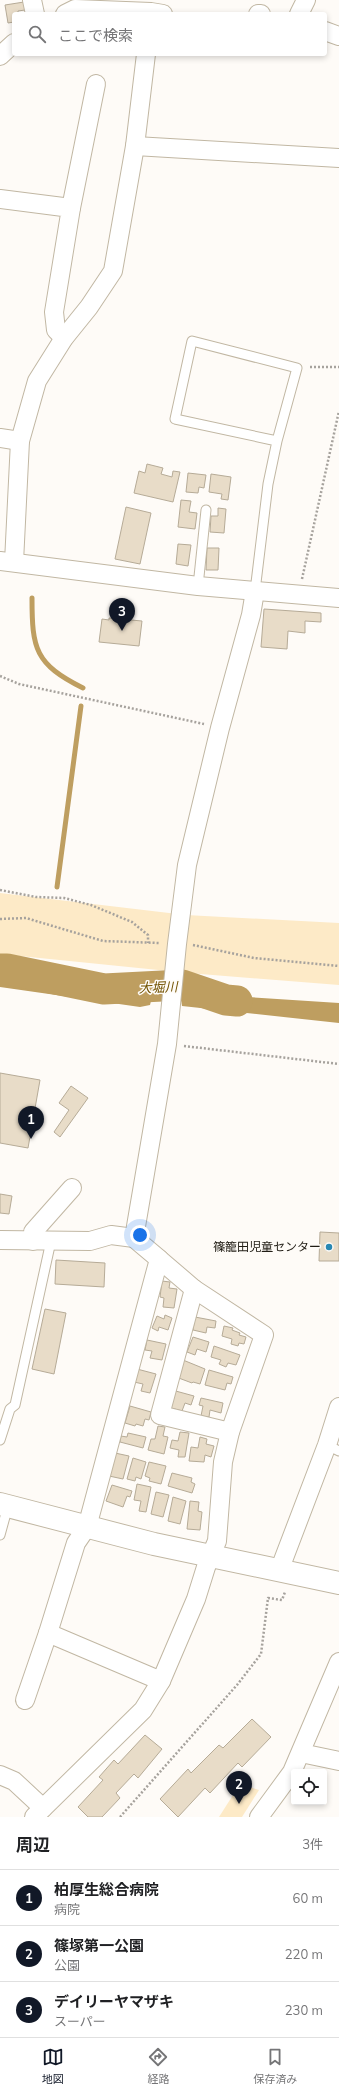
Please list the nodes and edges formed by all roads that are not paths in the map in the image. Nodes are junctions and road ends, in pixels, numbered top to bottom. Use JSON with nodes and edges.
{"nodes":[{"id":1,"x":32,"y":0,"type":"edge"},
{"id":2,"x":306,"y":0,"type":"edge"},
{"id":3,"x":154,"y":10,"type":"edge"},
{"id":4,"x":35,"y":12,"type":"edge"},
{"id":5,"x":69,"y":12,"type":"edge"},
{"id":6,"x":300,"y":12,"type":"edge"},
{"id":7,"x":327,"y":32,"type":"edge"},
{"id":8,"x":339,"y":36,"type":"edge"},
{"id":9,"x":12,"y":45,"type":"edge"},
{"id":10,"x":0,"y":56,"type":"edge"},
{"id":11,"x":146,"y":56,"type":"edge"},
{"id":12,"x":96,"y":84,"type":"dead end"},
{"id":13,"x":135,"y":146,"type":"junction"},
{"id":14,"x":339,"y":158,"type":"edge"},
{"id":15,"x":0,"y":199,"type":"edge"},
{"id":16,"x":71,"y":208,"type":"junction"},
{"id":17,"x":64,"y":338,"type":"junction"},
{"id":18,"x":0,"y":439,"type":"edge"},
{"id":19,"x":20,"y":441,"type":"junction"},
{"id":20,"x":277,"y":441,"type":"junction"},
{"id":21,"x":206,"y":510,"type":"dead end"},
{"id":22,"x":7,"y":561,"type":"edge"},
{"id":23,"x":198,"y":586,"type":"junction"},
{"id":24,"x":255,"y":591,"type":"junction"},
{"id":25,"x":339,"y":598,"type":"edge"},
{"id":26,"x":72,"y":1188,"type":"dead end"},
{"id":27,"x":134,"y":1238,"type":"junction"},
{"id":28,"x":0,"y":1240,"type":"edge"},
{"id":29,"x":33,"y":1241,"type":"junction"},
{"id":30,"x":51,"y":1241,"type":"junction"},
{"id":31,"x":159,"y":1259,"type":"junction"},
{"id":32,"x":194,"y":1289,"type":"junction"},
{"id":33,"x":339,"y":1407,"type":"edge"},
{"id":34,"x":230,"y":1432,"type":"junction"},
{"id":35,"x":0,"y":1440,"type":"edge"},
{"id":36,"x":333,"y":1448,"type":"edge"},
{"id":37,"x":4,"y":1505,"type":"edge"},
{"id":38,"x":87,"y":1527,"type":"junction"},
{"id":39,"x":0,"y":1535,"type":"edge"},
{"id":40,"x":211,"y":1555,"type":"junction"},
{"id":41,"x":279,"y":1571,"type":"junction"},
{"id":42,"x":339,"y":1583,"type":"edge"},
{"id":43,"x":48,"y":1633,"type":"junction"},
{"id":44,"x":339,"y":1662,"type":"edge"},
{"id":45,"x":161,"y":1681,"type":"junction"},
{"id":46,"x":25,"y":1700,"type":"dead end"},
{"id":47,"x":301,"y":1753,"type":"junction"},
{"id":48,"x":339,"y":1761,"type":"edge"},
{"id":49,"x":0,"y":1775,"type":"edge"},
{"id":50,"x":39,"y":1812,"type":"edge"},
{"id":51,"x":259,"y":1817,"type":"edge"}],
"edges":[{"from":1,"to":4,"type":"street"},
{"from":2,"to":6,"type":"street"},
{"from":3,"to":5,"type":"street"},
{"from":7,"to":8,"type":"street"},
{"from":9,"to":10,"type":"street"},
{"from":11,"to":13,"type":"street"},
{"from":12,"to":16,"type":"street"},
{"from":13,"to":14,"type":"street"},
{"from":13,"to":17,"type":"street"},
{"from":15,"to":16,"type":"street"},
{"from":16,"to":17,"type":"street"},
{"from":17,"to":19,"type":"street"},
{"from":18,"to":19,"type":"street"},
{"from":19,"to":22,"type":"street"},
{"from":20,"to":20,"type":"lane"},
{"from":20,"to":24,"type":"lane"},
{"from":21,"to":23,"type":"lane"},
{"from":22,"to":23,"type":"street"},
{"from":23,"to":24,"type":"street"},
{"from":24,"to":25,"type":"street"},
{"from":24,"to":27,"type":"street"},
{"from":26,"to":29,"type":"street"},
{"from":27,"to":30,"type":"street"},
{"from":27,"to":31,"type":"street"},
{"from":28,"to":29,"type":"street"},
{"from":29,"to":30,"type":"street"},
{"from":30,"to":35,"type":"lane"},
{"from":31,"to":32,"type":"street"},
{"from":31,"to":38,"type":"street"},
{"from":32,"to":34,"type":"street"},
{"from":32,"to":34,"type":"street"},
{"from":33,"to":36,"type":"street"},
{"from":34,"to":40,"type":"street"},
{"from":36,"to":41,"type":"street"},
{"from":37,"to":38,"type":"street"},
{"from":37,"to":39,"type":"lane"},
{"from":38,"to":40,"type":"street"},
{"from":38,"to":43,"type":"street"},
{"from":40,"to":41,"type":"street"},
{"from":40,"to":45,"type":"street"},
{"from":41,"to":42,"type":"street"},
{"from":43,"to":45,"type":"street"},
{"from":43,"to":46,"type":"street"},
{"from":44,"to":47,"type":"street"},
{"from":45,"to":50,"type":"street"},
{"from":47,"to":48,"type":"street"},
{"from":47,"to":51,"type":"street"},
{"from":49,"to":50,"type":"street"}]}
